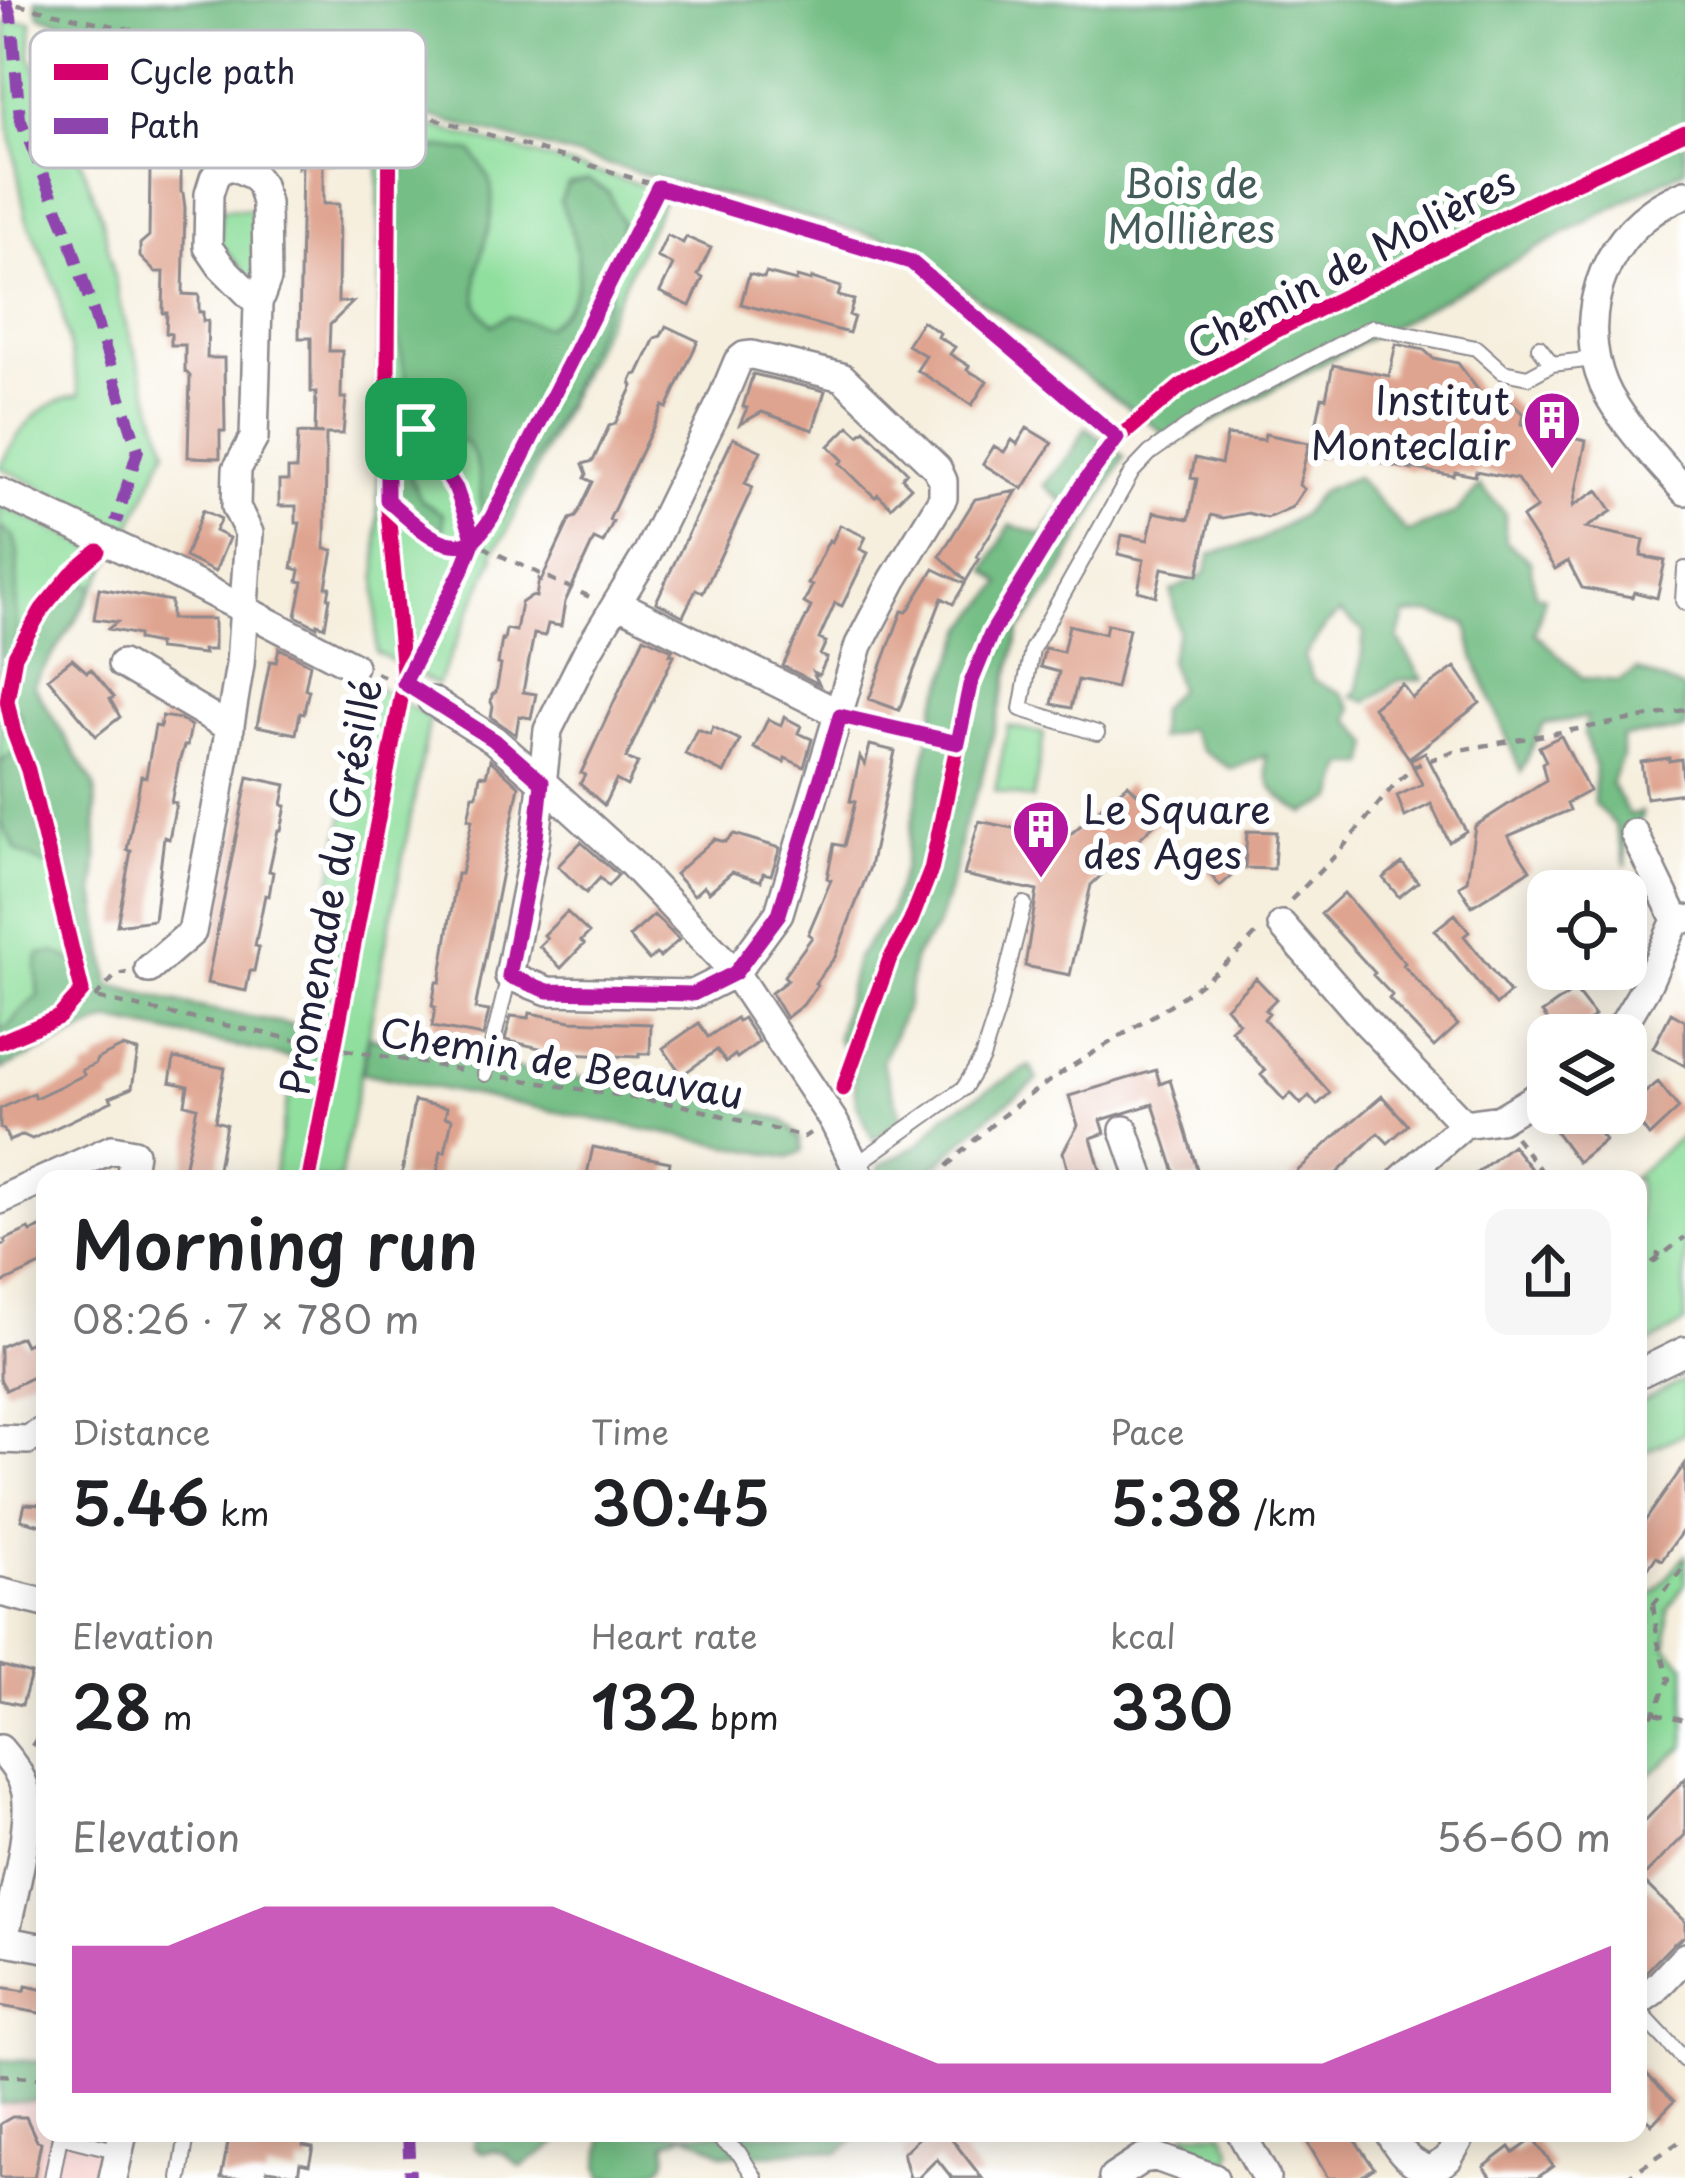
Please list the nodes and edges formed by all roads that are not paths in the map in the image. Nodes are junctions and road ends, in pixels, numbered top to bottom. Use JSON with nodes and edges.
{"nodes":[{"id":1,"x":232,"y":168,"type":"edge"},
{"id":2,"x":238,"y":168,"type":"edge"},
{"id":3,"x":1685,"y":194,"type":"edge"},
{"id":4,"x":258,"y":303,"type":"junction"},
{"id":5,"x":1539,"y":346,"type":"dead end"},
{"id":6,"x":1594,"y":358,"type":"junction"},
{"id":7,"x":1552,"y":364,"type":"junction"},
{"id":8,"x":1685,"y":490,"type":"edge"},
{"id":9,"x":0,"y":492,"type":"edge"},
{"id":10,"x":1685,"y":569,"type":"edge"},
{"id":11,"x":610,"y":603,"type":"junction"},
{"id":12,"x":1685,"y":603,"type":"edge"},
{"id":13,"x":244,"y":608,"type":"junction"},
{"id":14,"x":122,"y":664,"type":"dead end"},
{"id":15,"x":353,"y":666,"type":"road end"},
{"id":16,"x":432,"y":701,"type":"road end"},
{"id":17,"x":840,"y":716,"type":"junction"},
{"id":18,"x":230,"y":728,"type":"junction"},
{"id":19,"x":1097,"y":733,"type":"dead end"},
{"id":20,"x":542,"y":782,"type":"junction"},
{"id":21,"x":1634,"y":832,"type":"dead end"},
{"id":22,"x":1024,"y":904,"type":"dead end"},
{"id":23,"x":1680,"y":919,"type":"edge"},
{"id":24,"x":1282,"y":925,"type":"dead end"},
{"id":25,"x":149,"y":969,"type":"road end"},
{"id":26,"x":735,"y":973,"type":"junction"},
{"id":27,"x":509,"y":976,"type":"junction"},
{"id":28,"x":1630,"y":1014,"type":"edge"},
{"id":29,"x":485,"y":1074,"type":"road end"},
{"id":30,"x":1527,"y":1103,"type":"edge"},
{"id":31,"x":1464,"y":1124,"type":"junction"},
{"id":32,"x":1124,"y":1130,"type":"dead end"},
{"id":33,"x":66,"y":1170,"type":"edge"},
{"id":34,"x":131,"y":1170,"type":"edge"},
{"id":35,"x":858,"y":1170,"type":"edge"},
{"id":36,"x":862,"y":1170,"type":"edge"},
{"id":37,"x":1138,"y":1170,"type":"edge"},
{"id":38,"x":1412,"y":1170,"type":"edge"},
{"id":39,"x":36,"y":1184,"type":"edge"},
{"id":40,"x":0,"y":1200,"type":"edge"},
{"id":41,"x":1685,"y":1351,"type":"edge"},
{"id":42,"x":1647,"y":1370,"type":"edge"},
{"id":43,"x":36,"y":1435,"type":"edge"},
{"id":44,"x":0,"y":1439,"type":"edge"},
{"id":45,"x":0,"y":1592,"type":"edge"},
{"id":46,"x":36,"y":1602,"type":"edge"},
{"id":47,"x":11,"y":1755,"type":"edge"},
{"id":48,"x":2,"y":1940,"type":"edge"},
{"id":49,"x":36,"y":1946,"type":"edge"},
{"id":50,"x":1685,"y":1957,"type":"edge"},
{"id":51,"x":1647,"y":1997,"type":"edge"},
{"id":52,"x":1647,"y":2016,"type":"edge"},
{"id":53,"x":1685,"y":2060,"type":"edge"},
{"id":54,"x":59,"y":2142,"type":"edge"},
{"id":55,"x":79,"y":2142,"type":"edge"},
{"id":56,"x":187,"y":2142,"type":"edge"},
{"id":57,"x":725,"y":2142,"type":"edge"},
{"id":58,"x":1394,"y":2142,"type":"edge"},
{"id":59,"x":1458,"y":2142,"type":"edge"},
{"id":60,"x":118,"y":2154,"type":"edge"},
{"id":61,"x":1254,"y":2157,"type":"edge"},
{"id":62,"x":1207,"y":2177,"type":"edge"},
{"id":63,"x":52,"y":2178,"type":"edge"},
{"id":64,"x":180,"y":2178,"type":"edge"},
{"id":65,"x":755,"y":2178,"type":"edge"},
{"id":66,"x":1113,"y":2178,"type":"edge"}],
"edges":[{"from":1,"to":4,"type":"street"},
{"from":2,"to":4,"type":"street"},
{"from":3,"to":6,"type":"street"},
{"from":4,"to":13,"type":"street"},
{"from":5,"to":7,"type":"lane"},
{"from":6,"to":7,"type":"lane"},
{"from":6,"to":8,"type":"street"},
{"from":7,"to":19,"type":"lane"},
{"from":9,"to":13,"type":"street"},
{"from":10,"to":12,"type":"lane"},
{"from":11,"to":17,"type":"street"},
{"from":11,"to":17,"type":"street"},
{"from":11,"to":20,"type":"street"},
{"from":13,"to":15,"type":"street"},
{"from":13,"to":18,"type":"street"},
{"from":14,"to":18,"type":"street"},
{"from":16,"to":20,"type":"street"},
{"from":17,"to":26,"type":"street"},
{"from":18,"to":25,"type":"street"},
{"from":20,"to":26,"type":"street"},
{"from":20,"to":27,"type":"street"},
{"from":21,"to":23,"type":"street"},
{"from":22,"to":36,"type":"lane"},
{"from":23,"to":28,"type":"street"},
{"from":24,"to":31,"type":"street"},
{"from":26,"to":27,"type":"street"},
{"from":26,"to":35,"type":"street"},
{"from":27,"to":29,"type":"lane"},
{"from":30,"to":31,"type":"street"},
{"from":31,"to":38,"type":"street"},
{"from":32,"to":37,"type":"street"},
{"from":33,"to":34,"type":"street"},
{"from":39,"to":40,"type":"street"},
{"from":41,"to":42,"type":"street"},
{"from":43,"to":44,"type":"street"},
{"from":45,"to":46,"type":"street"},
{"from":47,"to":48,"type":"street"},
{"from":48,"to":49,"type":"street"},
{"from":50,"to":51,"type":"street"},
{"from":52,"to":53,"type":"lane"},
{"from":54,"to":63,"type":"lane"},
{"from":55,"to":60,"type":"lane"},
{"from":56,"to":64,"type":"lane"},
{"from":57,"to":65,"type":"lane"},
{"from":58,"to":59,"type":"street"},
{"from":61,"to":62,"type":"street"},
{"from":62,"to":66,"type":"street"}]}
